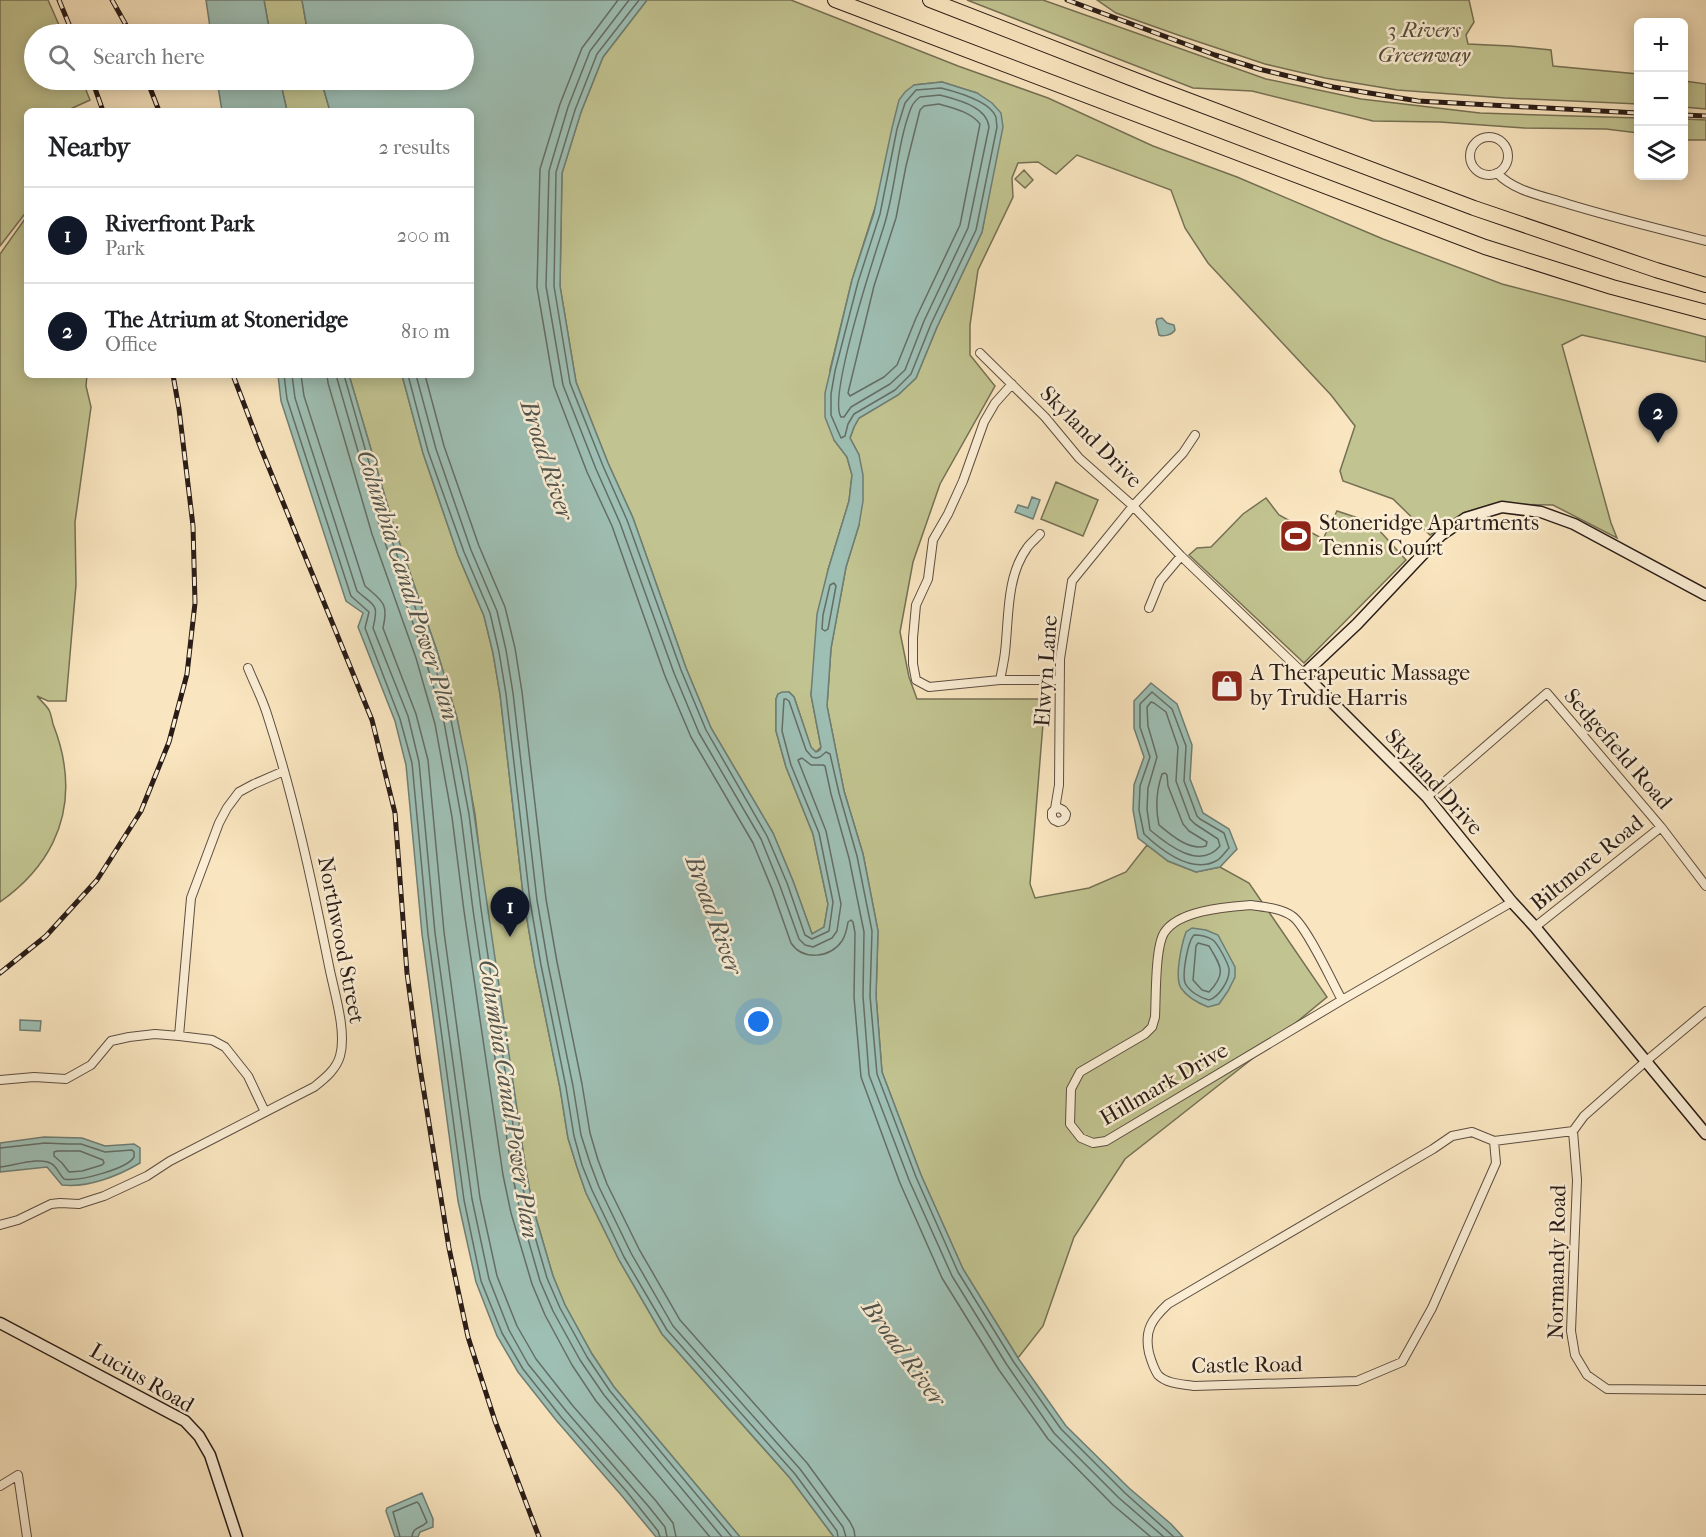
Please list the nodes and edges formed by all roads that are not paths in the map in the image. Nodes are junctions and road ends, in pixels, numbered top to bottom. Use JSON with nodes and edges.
{"nodes":[{"id":1,"x":835,"y":0,"type":"edge"},
{"id":2,"x":930,"y":0,"type":"edge"},
{"id":3,"x":1497,"y":173,"type":"junction"},
{"id":4,"x":1706,"y":241,"type":"edge"},
{"id":5,"x":1706,"y":285,"type":"edge"},
{"id":6,"x":1706,"y":312,"type":"edge"},
{"id":7,"x":980,"y":353,"type":"dead end"},
{"id":8,"x":1012,"y":384,"type":"junction"},
{"id":9,"x":1195,"y":435,"type":"dead end"},
{"id":10,"x":1133,"y":507,"type":"junction"},
{"id":11,"x":1040,"y":534,"type":"dead end"},
{"id":12,"x":1181,"y":556,"type":"junction"},
{"id":13,"x":1706,"y":595,"type":"edge"},
{"id":14,"x":1149,"y":608,"type":"dead end"},
{"id":15,"x":248,"y":668,"type":"dead end"},
{"id":16,"x":1304,"y":674,"type":"junction"},
{"id":17,"x":1000,"y":680,"type":"junction"},
{"id":18,"x":1060,"y":680,"type":"junction"},
{"id":19,"x":284,"y":771,"type":"junction"},
{"id":20,"x":1427,"y":797,"type":"junction"},
{"id":21,"x":1055,"y":809,"type":"dead end"},
{"id":22,"x":1661,"y":827,"type":"junction"},
{"id":23,"x":1706,"y":886,"type":"edge"},
{"id":24,"x":1512,"y":902,"type":"junction"},
{"id":25,"x":1535,"y":927,"type":"junction"},
{"id":26,"x":1342,"y":1000,"type":"junction"},
{"id":27,"x":1706,"y":1011,"type":"edge"},
{"id":28,"x":179,"y":1036,"type":"junction"},
{"id":29,"x":1645,"y":1062,"type":"junction"},
{"id":30,"x":0,"y":1080,"type":"edge"},
{"id":31,"x":265,"y":1112,"type":"junction"},
{"id":32,"x":1573,"y":1131,"type":"junction"},
{"id":33,"x":1706,"y":1134,"type":"edge"},
{"id":34,"x":1494,"y":1141,"type":"junction"},
{"id":35,"x":0,"y":1225,"type":"edge"},
{"id":36,"x":0,"y":1323,"type":"edge"},
{"id":37,"x":1706,"y":1390,"type":"edge"},
{"id":38,"x":0,"y":1486,"type":"edge"},
{"id":39,"x":27,"y":1537,"type":"edge"},
{"id":40,"x":237,"y":1537,"type":"edge"}],
"edges":[{"from":1,"to":6,"type":"highway"},
{"from":2,"to":5,"type":"highway"},
{"from":3,"to":3,"type":"street"},
{"from":3,"to":4,"type":"street"},
{"from":7,"to":8,"type":"street","name":"Skyland Drive"},
{"from":8,"to":10,"type":"street","name":"Skyland Drive"},
{"from":8,"to":17,"type":"street"},
{"from":9,"to":10,"type":"street","name":"Elwyn Lane"},
{"from":10,"to":12,"type":"street","name":"Skyland Drive"},
{"from":10,"to":18,"type":"street","name":"Elwyn Lane"},
{"from":11,"to":17,"type":"street"},
{"from":12,"to":14,"type":"street"},
{"from":12,"to":16,"type":"street","name":"Skyland Drive"},
{"from":13,"to":16,"type":"street"},
{"from":15,"to":19,"type":"street","name":"Northwood Street"},
{"from":16,"to":20,"type":"street","name":"Skyland Drive"},
{"from":17,"to":18,"type":"street"},
{"from":18,"to":21,"type":"street","name":"Elwyn Lane"},
{"from":19,"to":28,"type":"street"},
{"from":19,"to":31,"type":"street","name":"Northwood Street"},
{"from":20,"to":22,"type":"street","name":"Sedgefield Road"},
{"from":20,"to":24,"type":"street","name":"Skyland Drive"},
{"from":22,"to":23,"type":"street","name":"Sedgefield Road"},
{"from":22,"to":25,"type":"street","name":"Biltmore Road"},
{"from":24,"to":25,"type":"street","name":"Skyland Drive"},
{"from":24,"to":26,"type":"street","name":"Hillmark Drive"},
{"from":25,"to":29,"type":"street","name":"Skyland Drive"},
{"from":26,"to":26,"type":"street","name":"Hillmark Drive"},
{"from":27,"to":29,"type":"street"},
{"from":28,"to":30,"type":"street"},
{"from":28,"to":31,"type":"street"},
{"from":29,"to":32,"type":"street"},
{"from":29,"to":33,"type":"street","name":"Skyland Drive"},
{"from":31,"to":35,"type":"street","name":"Northwood Street"},
{"from":32,"to":34,"type":"street","name":"Castle Road"},
{"from":32,"to":37,"type":"street","name":"Normandy Road"},
{"from":34,"to":34,"type":"street","name":"Castle Road"},
{"from":36,"to":40,"type":"street","name":"Lucius Road"},
{"from":38,"to":39,"type":"street"}]}
